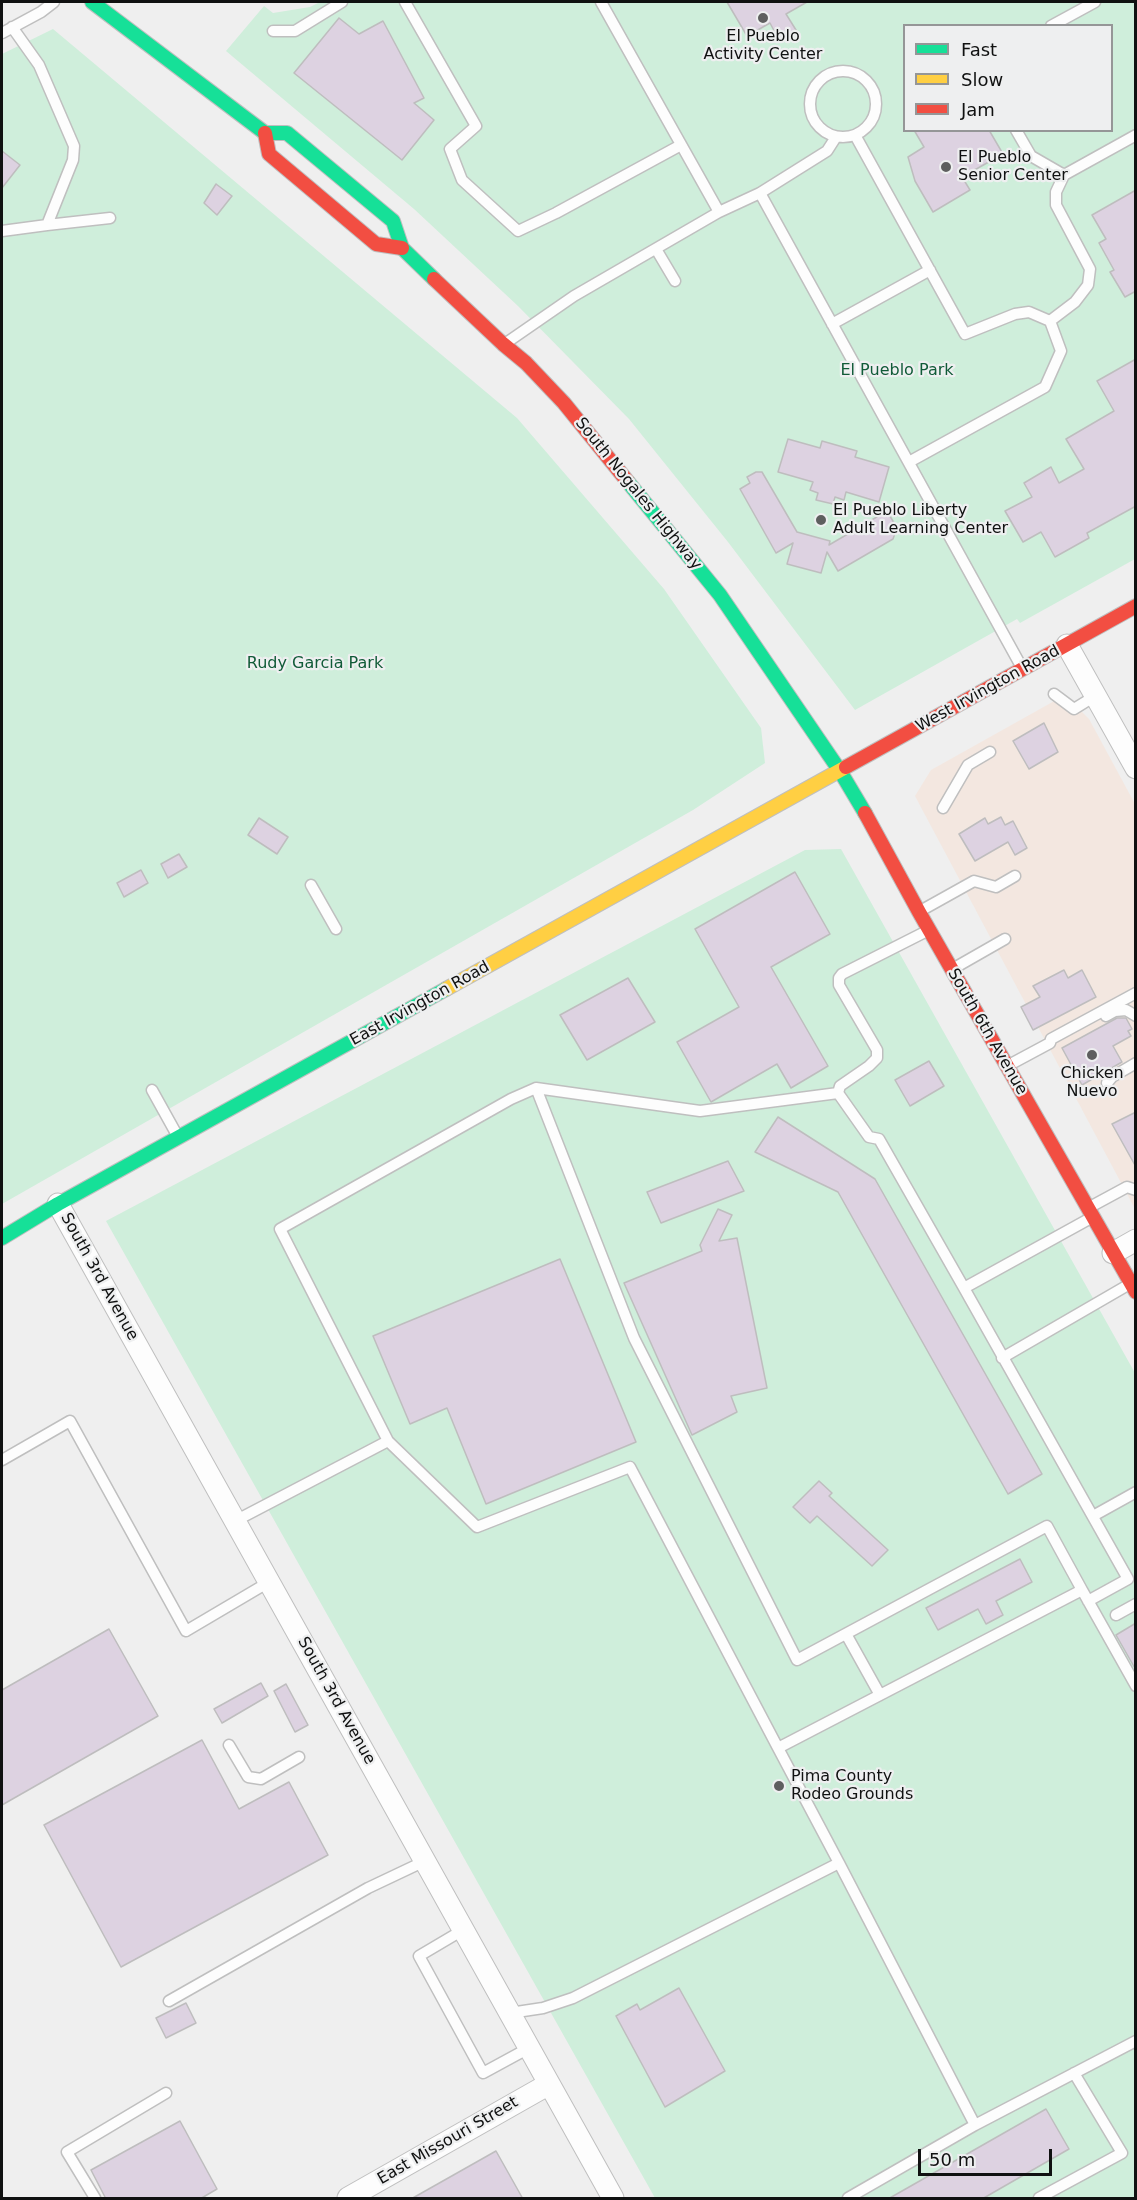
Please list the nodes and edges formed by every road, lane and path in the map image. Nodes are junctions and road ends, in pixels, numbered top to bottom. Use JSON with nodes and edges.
{"nodes":[{"id":1,"x":54,"y":2,"type":"edge"},
{"id":2,"x":92,"y":2,"type":"edge"},
{"id":3,"x":342,"y":2,"type":"edge"},
{"id":4,"x":405,"y":2,"type":"edge"},
{"id":5,"x":601,"y":2,"type":"edge"},
{"id":6,"x":1095,"y":2,"type":"edge"},
{"id":7,"x":1056,"y":24,"type":"edge"},
{"id":8,"x":12,"y":27,"type":"junction"},
{"id":9,"x":273,"y":31,"type":"dead end"},
{"id":10,"x":2,"y":33,"type":"edge"},
{"id":11,"x":1017,"y":132,"type":"edge"},
{"id":12,"x":265,"y":133,"type":"junction"},
{"id":13,"x":855,"y":135,"type":"junction"},
{"id":14,"x":1136,"y":135,"type":"edge"},
{"id":15,"x":836,"y":137,"type":"junction"},
{"id":16,"x":681,"y":146,"type":"junction"},
{"id":17,"x":1064,"y":175,"type":"junction"},
{"id":18,"x":760,"y":193,"type":"junction"},
{"id":19,"x":719,"y":212,"type":"junction"},
{"id":20,"x":110,"y":218,"type":"dead end"},
{"id":21,"x":47,"y":225,"type":"junction"},
{"id":22,"x":2,"y":231,"type":"edge"},
{"id":23,"x":402,"y":248,"type":"junction"},
{"id":24,"x":656,"y":249,"type":"junction"},
{"id":25,"x":930,"y":270,"type":"junction"},
{"id":26,"x":675,"y":281,"type":"dead end"},
{"id":27,"x":1050,"y":321,"type":"junction"},
{"id":28,"x":832,"y":324,"type":"junction"},
{"id":29,"x":503,"y":344,"type":"junction"},
{"id":30,"x":909,"y":462,"type":"junction"},
{"id":31,"x":1136,"y":606,"type":"edge"},
{"id":32,"x":1067,"y":645,"type":"junction"},
{"id":33,"x":1023,"y":669,"type":"junction"},
{"id":34,"x":1054,"y":694,"type":"dead end"},
{"id":35,"x":1095,"y":696,"type":"junction"},
{"id":36,"x":990,"y":752,"type":"dead end"},
{"id":37,"x":1135,"y":765,"type":"edge"},
{"id":38,"x":840,"y":771,"type":"junction"},
{"id":39,"x":942,"y":808,"type":"dead end"},
{"id":40,"x":1015,"y":876,"type":"dead end"},
{"id":41,"x":311,"y":885,"type":"dead end"},
{"id":42,"x":919,"y":912,"type":"junction"},
{"id":43,"x":336,"y":929,"type":"dead end"},
{"id":44,"x":930,"y":929,"type":"junction"},
{"id":45,"x":1005,"y":939,"type":"dead end"},
{"id":46,"x":952,"y":969,"type":"junction"},
{"id":47,"x":1136,"y":993,"type":"edge"},
{"id":48,"x":1136,"y":1016,"type":"edge"},
{"id":49,"x":1050,"y":1043,"type":"junction"},
{"id":50,"x":1136,"y":1063,"type":"edge"},
{"id":51,"x":1007,"y":1066,"type":"junction"},
{"id":52,"x":1107,"y":1083,"type":"dead end"},
{"id":53,"x":536,"y":1088,"type":"junction"},
{"id":54,"x":152,"y":1090,"type":"dead end"},
{"id":55,"x":838,"y":1093,"type":"junction"},
{"id":56,"x":179,"y":1137,"type":"junction"},
{"id":57,"x":1136,"y":1190,"type":"edge"},
{"id":58,"x":58,"y":1204,"type":"junction"},
{"id":59,"x":1091,"y":1213,"type":"junction"},
{"id":60,"x":2,"y":1238,"type":"edge"},
{"id":61,"x":1136,"y":1240,"type":"edge"},
{"id":62,"x":1113,"y":1253,"type":"junction"},
{"id":63,"x":964,"y":1288,"type":"junction"},
{"id":64,"x":1133,"y":1288,"type":"edge"},
{"id":65,"x":1002,"y":1358,"type":"junction"},
{"id":66,"x":388,"y":1441,"type":"junction"},
{"id":67,"x":2,"y":1460,"type":"edge"},
{"id":68,"x":1136,"y":1492,"type":"edge"},
{"id":69,"x":1092,"y":1516,"type":"junction"},
{"id":70,"x":235,"y":1521,"type":"junction"},
{"id":71,"x":269,"y":1582,"type":"junction"},
{"id":72,"x":1082,"y":1590,"type":"junction"},
{"id":73,"x":1088,"y":1601,"type":"junction"},
{"id":74,"x":1136,"y":1604,"type":"edge"},
{"id":75,"x":1116,"y":1615,"type":"dead end"},
{"id":76,"x":846,"y":1634,"type":"junction"},
{"id":77,"x":1136,"y":1686,"type":"edge"},
{"id":78,"x":880,"y":1695,"type":"junction"},
{"id":79,"x":229,"y":1745,"type":"dead end"},
{"id":80,"x":778,"y":1748,"type":"junction"},
{"id":81,"x":299,"y":1757,"type":"dead end"},
{"id":82,"x":425,"y":1861,"type":"junction"},
{"id":83,"x":839,"y":1863,"type":"junction"},
{"id":84,"x":463,"y":1930,"type":"junction"},
{"id":85,"x":169,"y":2001,"type":"dead end"},
{"id":86,"x":510,"y":2013,"type":"junction"},
{"id":87,"x":1136,"y":2041,"type":"edge"},
{"id":88,"x":529,"y":2048,"type":"junction"},
{"id":89,"x":1074,"y":2073,"type":"junction"},
{"id":90,"x":549,"y":2084,"type":"junction"},
{"id":91,"x":166,"y":2093,"type":"dead end"},
{"id":92,"x":975,"y":2125,"type":"junction"},
{"id":93,"x":94,"y":2199,"type":"edge"},
{"id":94,"x":348,"y":2199,"type":"edge"},
{"id":95,"x":613,"y":2199,"type":"edge"},
{"id":96,"x":848,"y":2199,"type":"edge"},
{"id":97,"x":1039,"y":2199,"type":"edge"}],
"edges":[{"from":1,"to":8,"type":"lane"},
{"from":2,"to":12,"type":"main road","name":"South Nogales Highway"},
{"from":3,"to":9,"type":"lane"},
{"from":4,"to":16,"type":"lane"},
{"from":5,"to":16,"type":"lane"},
{"from":6,"to":7,"type":"lane"},
{"from":8,"to":10,"type":"lane"},
{"from":8,"to":21,"type":"lane"},
{"from":11,"to":17,"type":"lane"},
{"from":12,"to":23,"type":"main road"},
{"from":12,"to":23,"type":"main road","name":"South Nogales Highway"},
{"from":13,"to":15,"type":"lane"},
{"from":13,"to":15,"type":"lane"},
{"from":13,"to":25,"type":"lane"},
{"from":14,"to":17,"type":"lane"},
{"from":15,"to":18,"type":"lane"},
{"from":16,"to":19,"type":"lane"},
{"from":17,"to":27,"type":"lane"},
{"from":18,"to":19,"type":"lane"},
{"from":18,"to":28,"type":"lane"},
{"from":19,"to":24,"type":"lane"},
{"from":20,"to":21,"type":"lane"},
{"from":21,"to":22,"type":"lane"},
{"from":23,"to":29,"type":"main road","name":"South Nogales Highway"},
{"from":24,"to":26,"type":"lane"},
{"from":24,"to":29,"type":"lane"},
{"from":25,"to":27,"type":"lane"},
{"from":25,"to":28,"type":"lane"},
{"from":27,"to":30,"type":"lane"},
{"from":28,"to":30,"type":"lane"},
{"from":29,"to":38,"type":"main road","name":"South Nogales Highway"},
{"from":30,"to":33,"type":"lane"},
{"from":31,"to":32,"type":"main road","name":"West Irvington Road"},
{"from":32,"to":33,"type":"main road","name":"West Irvington Road"},
{"from":32,"to":35,"type":"street"},
{"from":33,"to":38,"type":"main road","name":"West Irvington Road"},
{"from":34,"to":35,"type":"lane"},
{"from":35,"to":37,"type":"street"},
{"from":36,"to":39,"type":"lane"},
{"from":38,"to":42,"type":"main road","name":"South 6th Avenue"},
{"from":38,"to":56,"type":"main road","name":"East Irvington Road"},
{"from":40,"to":42,"type":"lane"},
{"from":41,"to":43,"type":"lane"},
{"from":42,"to":44,"type":"main road","name":"South 6th Avenue"},
{"from":44,"to":46,"type":"main road","name":"South 6th Avenue"},
{"from":44,"to":55,"type":"lane"},
{"from":45,"to":46,"type":"lane"},
{"from":46,"to":51,"type":"main road","name":"South 6th Avenue"},
{"from":47,"to":49,"type":"lane"},
{"from":48,"to":49,"type":"lane"},
{"from":49,"to":51,"type":"lane"},
{"from":50,"to":52,"type":"lane"},
{"from":51,"to":59,"type":"main road","name":"South 6th Avenue"},
{"from":53,"to":55,"type":"lane"},
{"from":53,"to":66,"type":"lane"},
{"from":53,"to":76,"type":"lane"},
{"from":54,"to":56,"type":"lane"},
{"from":55,"to":63,"type":"lane"},
{"from":56,"to":58,"type":"main road","name":"East Irvington Road"},
{"from":57,"to":59,"type":"lane"},
{"from":58,"to":60,"type":"main road","name":"East Irvington Road"},
{"from":58,"to":70,"type":"street","name":"South 3rd Avenue"},
{"from":59,"to":62,"type":"main road","name":"South 6th Avenue"},
{"from":59,"to":63,"type":"lane"},
{"from":61,"to":62,"type":"street"},
{"from":62,"to":64,"type":"main road","name":"South 6th Avenue"},
{"from":63,"to":65,"type":"lane"},
{"from":64,"to":65,"type":"lane"},
{"from":65,"to":69,"type":"lane"},
{"from":66,"to":70,"type":"lane"},
{"from":66,"to":80,"type":"lane"},
{"from":67,"to":71,"type":"lane"},
{"from":68,"to":69,"type":"lane"},
{"from":69,"to":73,"type":"lane"},
{"from":70,"to":71,"type":"street","name":"South 3rd Avenue"},
{"from":71,"to":82,"type":"street","name":"South 3rd Avenue"},
{"from":72,"to":73,"type":"lane"},
{"from":72,"to":76,"type":"lane"},
{"from":72,"to":78,"type":"lane"},
{"from":73,"to":77,"type":"lane"},
{"from":74,"to":75,"type":"lane"},
{"from":76,"to":78,"type":"lane"},
{"from":78,"to":80,"type":"lane"},
{"from":79,"to":81,"type":"lane"},
{"from":80,"to":83,"type":"lane"},
{"from":82,"to":84,"type":"street","name":"South 3rd Avenue"},
{"from":82,"to":85,"type":"lane"},
{"from":83,"to":86,"type":"lane"},
{"from":83,"to":92,"type":"lane"},
{"from":84,"to":86,"type":"street","name":"South 3rd Avenue"},
{"from":84,"to":88,"type":"lane"},
{"from":86,"to":88,"type":"street","name":"South 3rd Avenue"},
{"from":87,"to":89,"type":"lane"},
{"from":88,"to":90,"type":"street","name":"South 3rd Avenue"},
{"from":89,"to":92,"type":"lane"},
{"from":89,"to":97,"type":"lane"},
{"from":90,"to":94,"type":"street","name":"East Missouri Street"},
{"from":90,"to":95,"type":"street","name":"South 3rd Avenue"},
{"from":91,"to":93,"type":"lane"},
{"from":92,"to":96,"type":"lane"}]}
